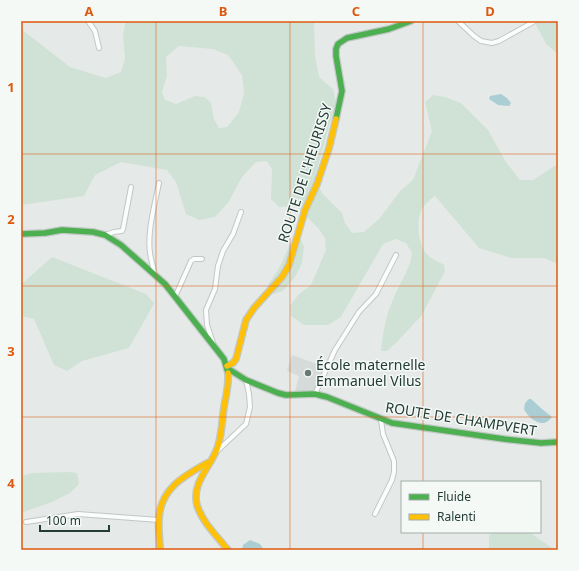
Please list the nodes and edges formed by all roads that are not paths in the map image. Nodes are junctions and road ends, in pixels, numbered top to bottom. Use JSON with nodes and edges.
{"nodes":[{"id":1,"x":88,"y":21,"type":"edge"},
{"id":2,"x":411,"y":21,"type":"edge"},
{"id":3,"x":458,"y":21,"type":"edge"},
{"id":4,"x":535,"y":21,"type":"edge"},
{"id":5,"x":99,"y":48,"type":"dead end"},
{"id":6,"x":159,"y":183,"type":"dead end"},
{"id":7,"x":131,"y":187,"type":"dead end"},
{"id":8,"x":241,"y":212,"type":"dead end"},
{"id":9,"x":21,"y":234,"type":"edge"},
{"id":10,"x":105,"y":235,"type":"junction"},
{"id":11,"x":396,"y":255,"type":"dead end"},
{"id":12,"x":202,"y":259,"type":"dead end"},
{"id":13,"x":155,"y":274,"type":"junction"},
{"id":14,"x":175,"y":297,"type":"junction"},
{"id":15,"x":213,"y":344,"type":"junction"},
{"id":16,"x":227,"y":367,"type":"junction"},
{"id":17,"x":246,"y":380,"type":"junction"},
{"id":18,"x":315,"y":394,"type":"junction"},
{"id":19,"x":381,"y":420,"type":"junction"},
{"id":20,"x":558,"y":442,"type":"edge"},
{"id":21,"x":214,"y":454,"type":"junction"},
{"id":22,"x":208,"y":463,"type":"junction"},
{"id":23,"x":375,"y":514,"type":"dead end"},
{"id":24,"x":160,"y":520,"type":"junction"},
{"id":25,"x":26,"y":522,"type":"dead end"},
{"id":26,"x":160,"y":550,"type":"edge"},
{"id":27,"x":228,"y":550,"type":"edge"}],
"edges":[{"from":1,"to":5,"type":"street"},
{"from":2,"to":16,"type":"street","name":"ROUTE DE L'HEURISSY"},
{"from":3,"to":4,"type":"street"},
{"from":6,"to":13,"type":"street"},
{"from":7,"to":10,"type":"street"},
{"from":8,"to":15,"type":"street"},
{"from":9,"to":10,"type":"street"},
{"from":10,"to":13,"type":"street"},
{"from":11,"to":18,"type":"street"},
{"from":12,"to":14,"type":"street"},
{"from":13,"to":14,"type":"street"},
{"from":14,"to":15,"type":"street"},
{"from":15,"to":16,"type":"street"},
{"from":16,"to":17,"type":"street","name":"ROUTE DE CHAMPVERT"},
{"from":16,"to":21,"type":"street"},
{"from":17,"to":18,"type":"street","name":"ROUTE DE CHAMPVERT"},
{"from":17,"to":21,"type":"street"},
{"from":18,"to":19,"type":"street","name":"ROUTE DE CHAMPVERT"},
{"from":19,"to":20,"type":"street","name":"ROUTE DE CHAMPVERT"},
{"from":19,"to":23,"type":"street"},
{"from":21,"to":22,"type":"street"},
{"from":22,"to":24,"type":"street"},
{"from":22,"to":27,"type":"street"},
{"from":24,"to":25,"type":"street"},
{"from":24,"to":26,"type":"street"}]}
